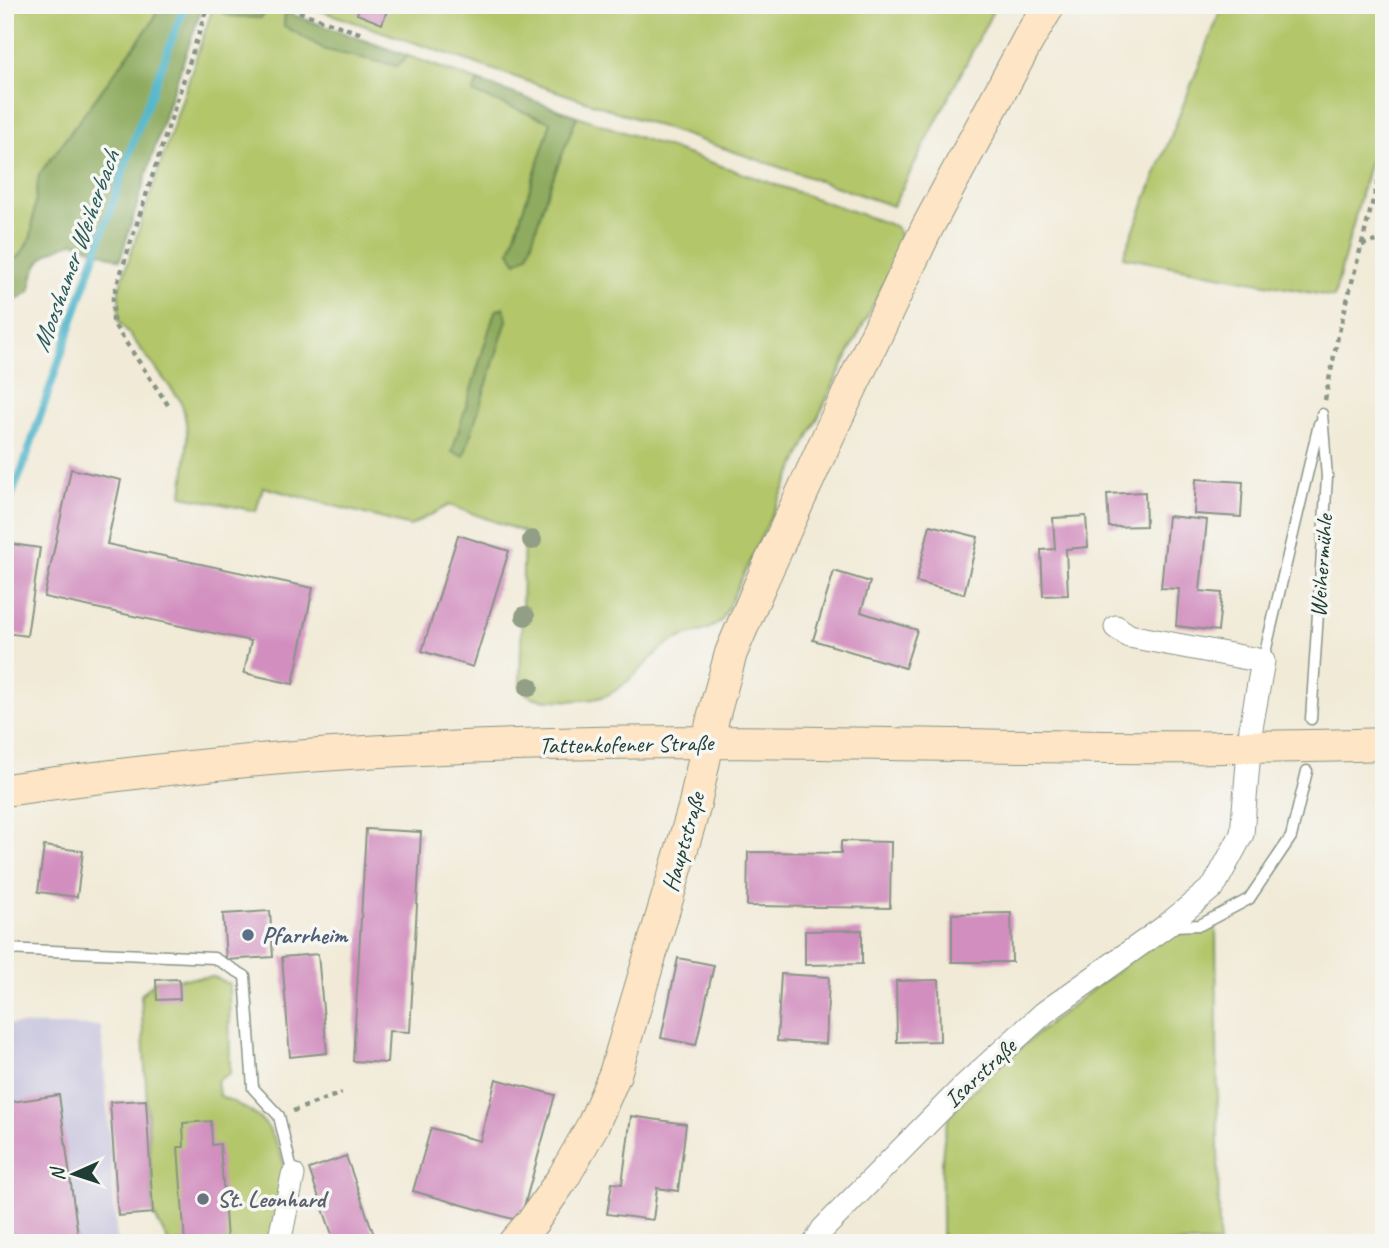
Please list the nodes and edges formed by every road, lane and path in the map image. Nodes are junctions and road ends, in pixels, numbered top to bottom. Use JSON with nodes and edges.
{"nodes":[{"id":1,"x":208,"y":5,"type":"edge"},
{"id":2,"x":281,"y":5,"type":"edge"},
{"id":3,"x":1049,"y":5,"type":"edge"},
{"id":4,"x":362,"y":34,"type":"dead end"},
{"id":5,"x":1384,"y":158,"type":"edge"},
{"id":6,"x":1384,"y":239,"type":"edge"},
{"id":7,"x":1362,"y":245,"type":"junction"},
{"id":8,"x":168,"y":405,"type":"dead end"},
{"id":9,"x":1322,"y":414,"type":"junction"},
{"id":10,"x":1116,"y":627,"type":"dead end"},
{"id":11,"x":1263,"y":661,"type":"junction"},
{"id":12,"x":1311,"y":719,"type":"dead end"},
{"id":13,"x":708,"y":742,"type":"junction"},
{"id":14,"x":1384,"y":744,"type":"edge"},
{"id":15,"x":1249,"y":747,"type":"junction"},
{"id":16,"x":1307,"y":771,"type":"dead end"},
{"id":17,"x":5,"y":790,"type":"edge"},
{"id":18,"x":1166,"y":926,"type":"junction"},
{"id":19,"x":5,"y":949,"type":"edge"},
{"id":20,"x":342,"y":1093,"type":"dead end"},
{"id":21,"x":279,"y":1116,"type":"junction"},
{"id":22,"x":293,"y":1175,"type":"joint"},
{"id":23,"x":279,"y":1243,"type":"edge"},
{"id":24,"x":514,"y":1243,"type":"edge"},
{"id":25,"x":815,"y":1243,"type":"edge"}],
"edges":[{"from":1,"to":8,"type":"path"},
{"from":2,"to":4,"type":"path"},
{"from":3,"to":13,"type":"main road","name":"Hauptstraße"},
{"from":5,"to":7,"type":"path"},
{"from":6,"to":7,"type":"path"},
{"from":7,"to":9,"type":"path"},
{"from":9,"to":11,"type":"lane","name":"Weihermühle"},
{"from":9,"to":12,"type":"lane","name":"Weihermühle"},
{"from":10,"to":11,"type":"street"},
{"from":11,"to":15,"type":"street"},
{"from":13,"to":15,"type":"main road","name":"Tattenkofener Straße"},
{"from":13,"to":17,"type":"main road","name":"Tattenkofener Straße"},
{"from":13,"to":24,"type":"main road","name":"Hauptstraße"},
{"from":14,"to":15,"type":"main road","name":"Tattenkofener Straße"},
{"from":15,"to":18,"type":"street","name":"Isarstraße"},
{"from":16,"to":18,"type":"lane"},
{"from":18,"to":25,"type":"street","name":"Isarstraße"},
{"from":19,"to":21,"type":"lane"},
{"from":20,"to":21,"type":"path"},
{"from":21,"to":22,"type":"lane"},
{"from":22,"to":23,"type":"street"}]}
